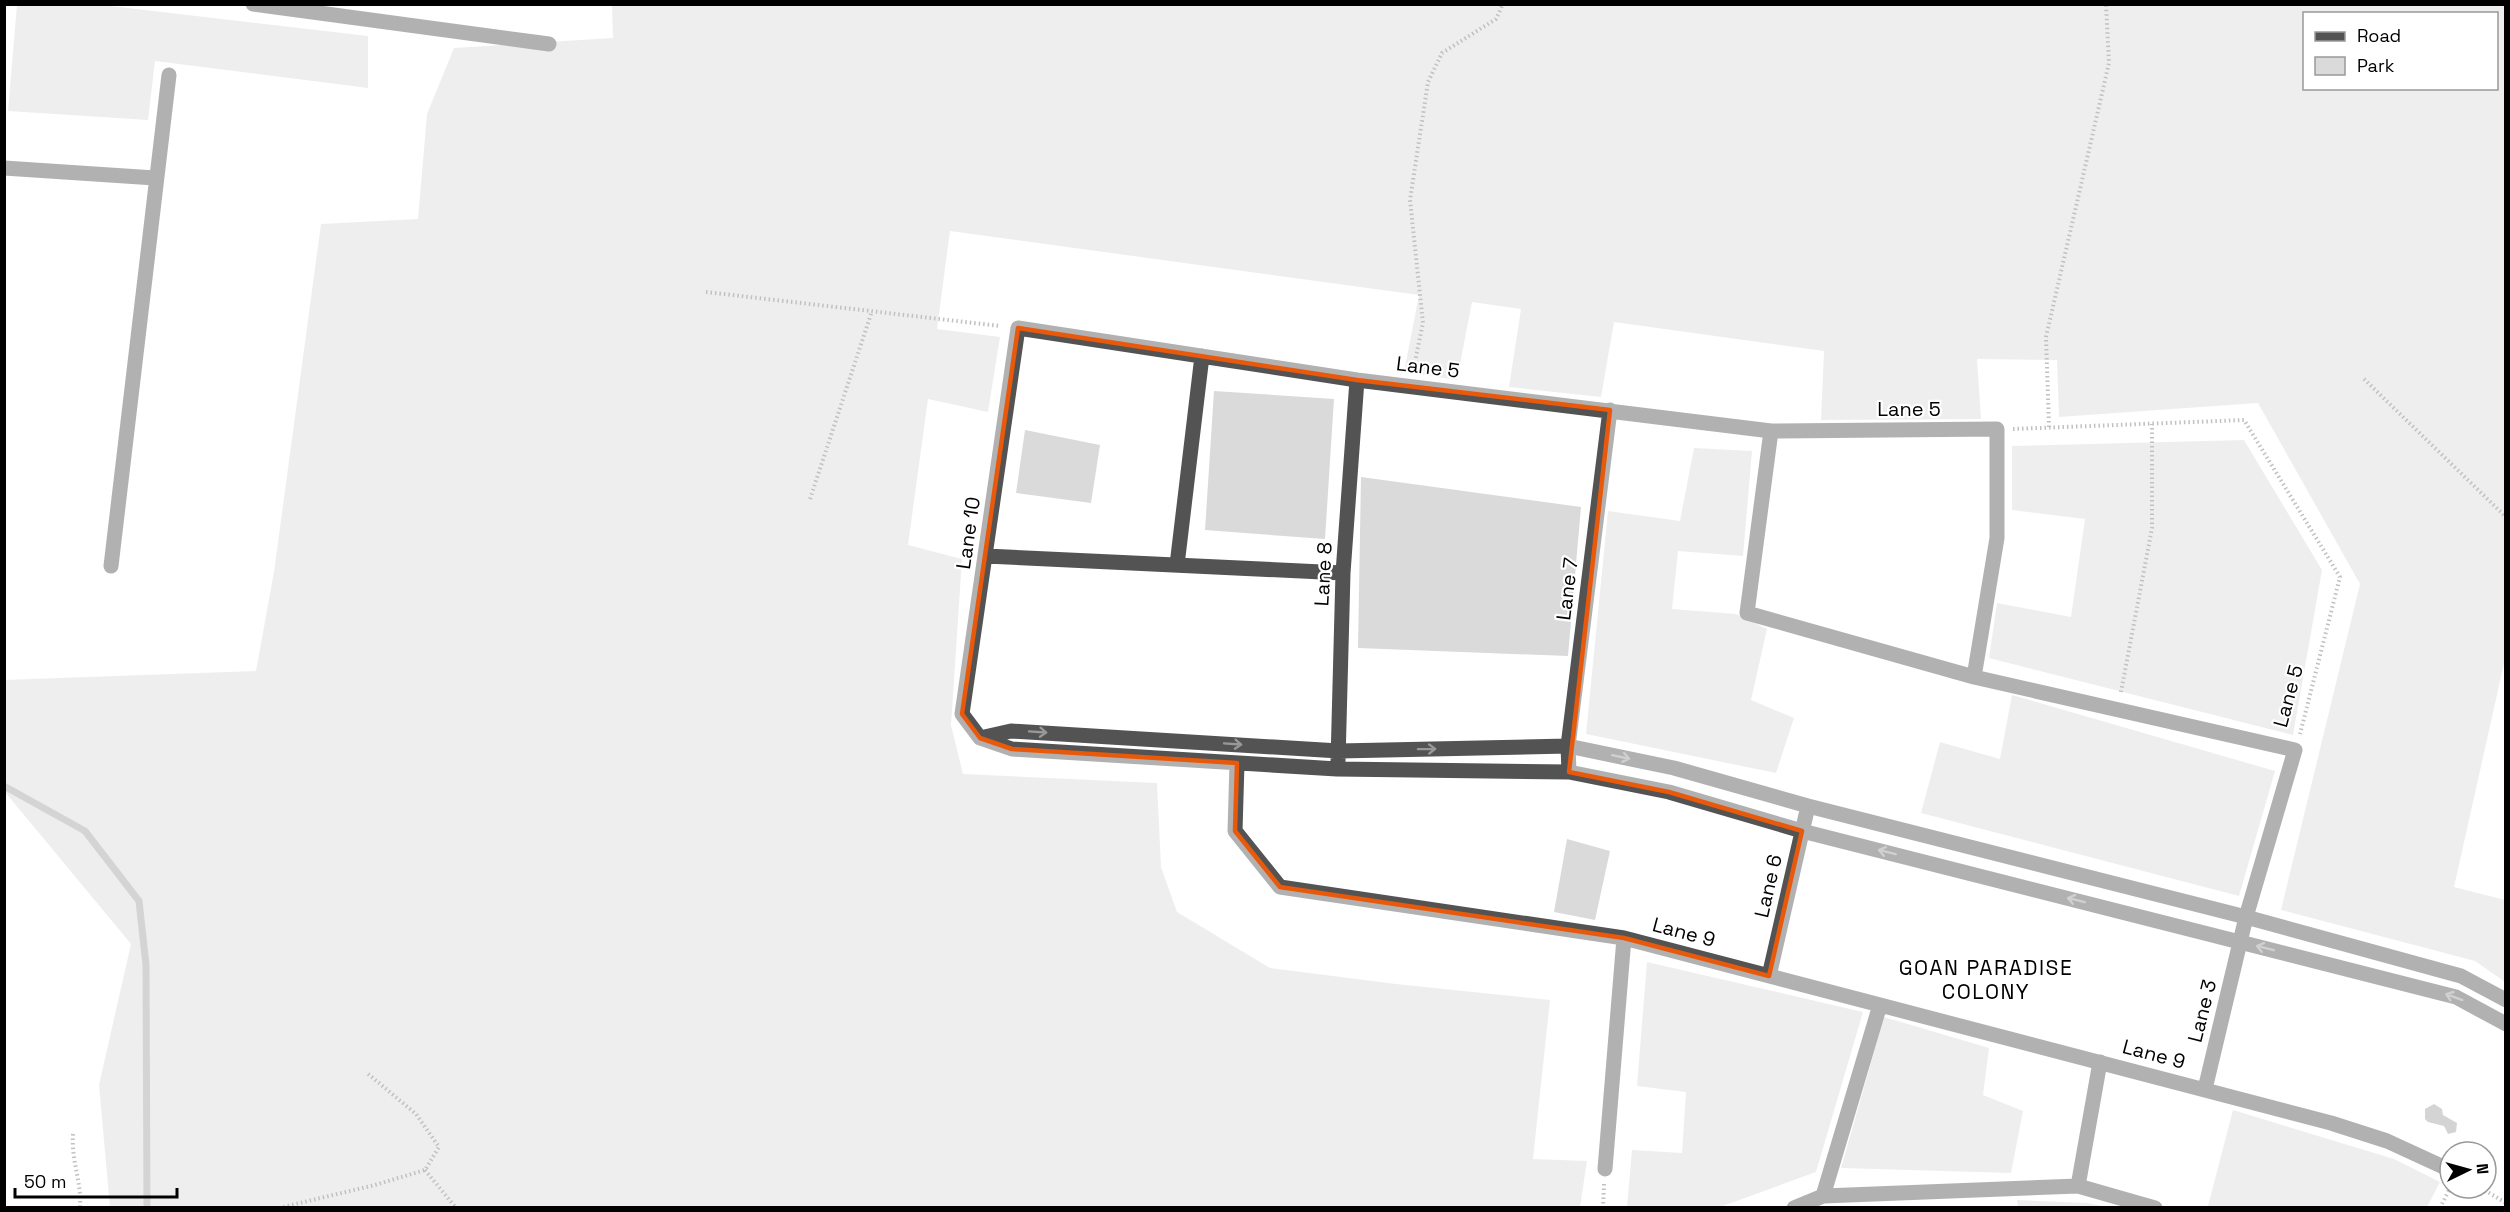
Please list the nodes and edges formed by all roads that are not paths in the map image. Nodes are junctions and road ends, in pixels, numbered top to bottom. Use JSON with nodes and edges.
{"nodes":[{"id":1,"x":253,"y":4,"type":"edge"},
{"id":2,"x":549,"y":44,"type":"dead end"},
{"id":3,"x":169,"y":75,"type":"dead end"},
{"id":4,"x":4,"y":168,"type":"edge"},
{"id":5,"x":155,"y":178,"type":"junction"},
{"id":6,"x":1018,"y":328,"type":"joint"},
{"id":7,"x":1203,"y":356,"type":"junction"},
{"id":8,"x":1357,"y":380,"type":"junction"},
{"id":9,"x":1610,"y":410,"type":"junction"},
{"id":10,"x":1771,"y":430,"type":"junction"},
{"id":11,"x":986,"y":556,"type":"junction"},
{"id":12,"x":1177,"y":565,"type":"junction"},
{"id":13,"x":111,"y":566,"type":"dead end"},
{"id":14,"x":1343,"y":573,"type":"junction"},
{"id":15,"x":1974,"y":677,"type":"junction"},
{"id":16,"x":980,"y":738,"type":"junction"},
{"id":17,"x":1568,"y":746,"type":"junction"},
{"id":18,"x":1339,"y":751,"type":"junction"},
{"id":19,"x":1237,"y":763,"type":"junction"},
{"id":20,"x":1337,"y":769,"type":"junction"},
{"id":21,"x":1569,"y":772,"type":"junction"},
{"id":22,"x":1808,"y":806,"type":"junction"},
{"id":23,"x":1802,"y":831,"type":"junction"},
{"id":24,"x":2246,"y":917,"type":"junction"},
{"id":25,"x":1624,"y":938,"type":"junction"},
{"id":26,"x":2241,"y":942,"type":"junction"},
{"id":27,"x":1769,"y":976,"type":"junction"},
{"id":28,"x":2505,"y":1000,"type":"edge"},
{"id":29,"x":1880,"y":1005,"type":"junction"},
{"id":30,"x":2505,"y":1024,"type":"edge"},
{"id":31,"x":2100,"y":1062,"type":"junction"},
{"id":32,"x":2205,"y":1089,"type":"junction"},
{"id":33,"x":2438,"y":1164,"type":"edge"},
{"id":34,"x":1605,"y":1169,"type":"dead end"},
{"id":35,"x":2078,"y":1186,"type":"junction"},
{"id":36,"x":1823,"y":1196,"type":"junction"},
{"id":37,"x":1794,"y":1208,"type":"edge"},
{"id":38,"x":2156,"y":1208,"type":"edge"}],
"edges":[{"from":1,"to":2,"type":"street"},
{"from":3,"to":5,"type":"street"},
{"from":4,"to":5,"type":"street"},
{"from":5,"to":13,"type":"street"},
{"from":6,"to":7,"type":"street","name":"Lane 5"},
{"from":6,"to":11,"type":"street","name":"Lane 10"},
{"from":7,"to":8,"type":"street","name":"Lane 5"},
{"from":7,"to":12,"type":"street"},
{"from":8,"to":9,"type":"street","name":"Lane 5"},
{"from":8,"to":14,"type":"street","name":"Lane 8"},
{"from":9,"to":10,"type":"street","name":"Lane 5"},
{"from":9,"to":17,"type":"street","name":"Lane 7"},
{"from":10,"to":15,"type":"street"},
{"from":10,"to":15,"type":"street","name":"Lane 5"},
{"from":11,"to":12,"type":"street"},
{"from":11,"to":16,"type":"street","name":"Lane 10"},
{"from":12,"to":14,"type":"street"},
{"from":14,"to":18,"type":"street","name":"Lane 8"},
{"from":15,"to":24,"type":"street","name":"Lane 5"},
{"from":16,"to":18,"type":"street","one_way":true},
{"from":16,"to":19,"type":"street"},
{"from":18,"to":17,"type":"street","one_way":true},
{"from":17,"to":21,"type":"street","name":"Lane 7"},
{"from":17,"to":22,"type":"street","one_way":true},
{"from":18,"to":20,"type":"street","name":"Lane 8"},
{"from":19,"to":20,"type":"street"},
{"from":19,"to":25,"type":"street","name":"Lane 9"},
{"from":20,"to":21,"type":"street"},
{"from":21,"to":23,"type":"street"},
{"from":22,"to":23,"type":"street","name":"Lane 6"},
{"from":22,"to":24,"type":"street"},
{"from":26,"to":23,"type":"street","one_way":true},
{"from":23,"to":27,"type":"street","name":"Lane 6"},
{"from":24,"to":26,"type":"street","name":"Lane 5"},
{"from":24,"to":28,"type":"street"},
{"from":25,"to":27,"type":"street","name":"Lane 9"},
{"from":25,"to":34,"type":"street"},
{"from":30,"to":26,"type":"street","one_way":true},
{"from":26,"to":32,"type":"street","name":"Lane 3"},
{"from":27,"to":29,"type":"street","name":"Lane 9"},
{"from":29,"to":31,"type":"street","name":"Lane 9"},
{"from":29,"to":36,"type":"street"},
{"from":31,"to":32,"type":"street","name":"Lane 9"},
{"from":31,"to":35,"type":"street"},
{"from":32,"to":33,"type":"street","name":"Lane 9"},
{"from":35,"to":36,"type":"street"},
{"from":35,"to":38,"type":"street"},
{"from":36,"to":37,"type":"street"}]}
